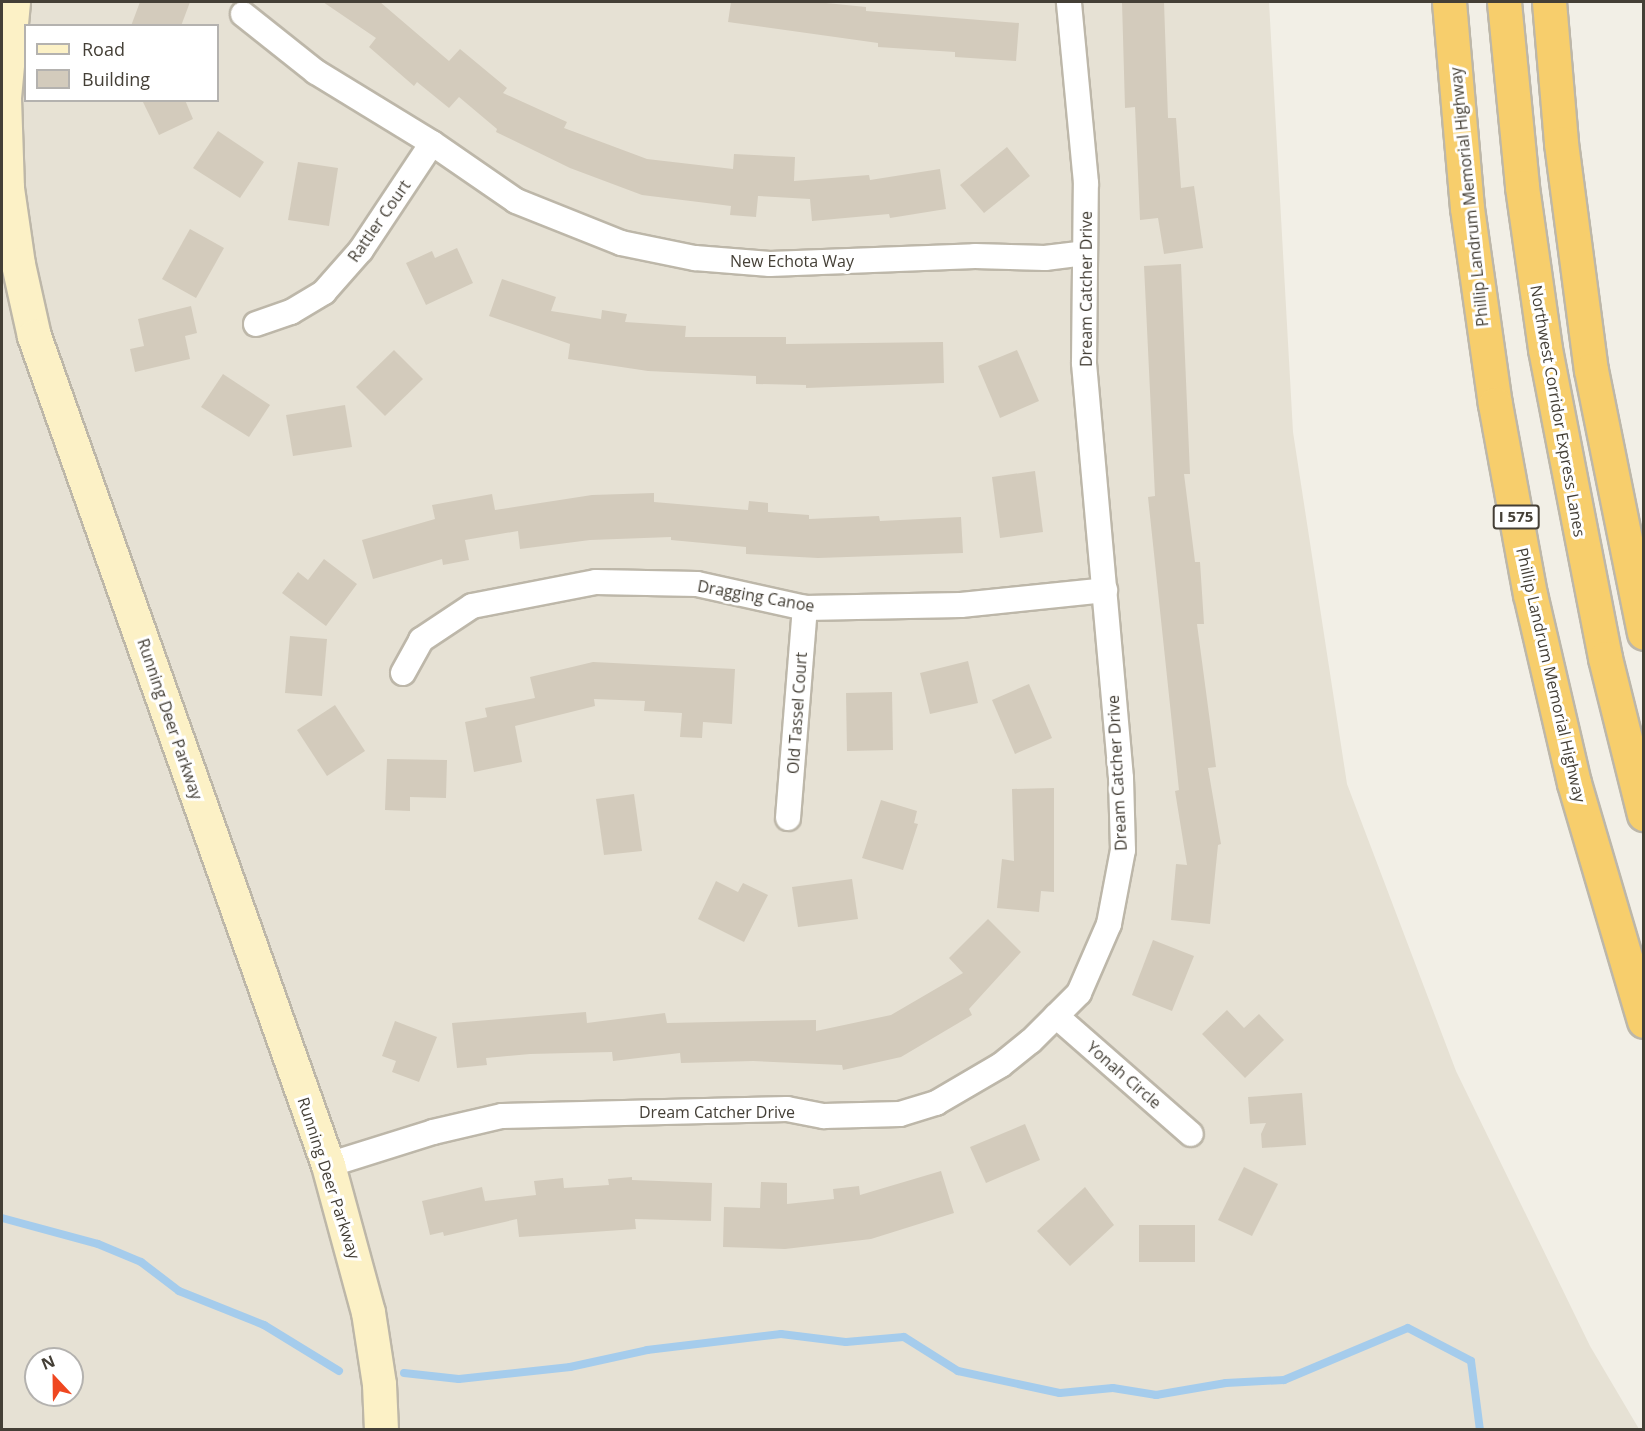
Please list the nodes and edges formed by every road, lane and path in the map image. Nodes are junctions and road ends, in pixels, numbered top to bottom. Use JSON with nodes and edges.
{"nodes":[{"id":1,"x":13,"y":2,"type":"edge"},
{"id":2,"x":1069,"y":2,"type":"edge"},
{"id":3,"x":1449,"y":2,"type":"edge"},
{"id":4,"x":1504,"y":2,"type":"edge"},
{"id":5,"x":1550,"y":2,"type":"edge"},
{"id":6,"x":243,"y":14,"type":"dead end"},
{"id":7,"x":432,"y":143,"type":"junction"},
{"id":8,"x":4,"y":189,"type":"edge"},
{"id":9,"x":1085,"y":253,"type":"junction"},
{"id":10,"x":256,"y":324,"type":"dead end"},
{"id":11,"x":1104,"y":590,"type":"junction"},
{"id":12,"x":805,"y":608,"type":"junction"},
{"id":13,"x":1644,"y":633,"type":"edge"},
{"id":14,"x":403,"y":673,"type":"dead end"},
{"id":15,"x":1644,"y":814,"type":"edge"},
{"id":16,"x":789,"y":818,"type":"dead end"},
{"id":17,"x":1056,"y":1016,"type":"junction"},
{"id":18,"x":1644,"y":1021,"type":"edge"},
{"id":19,"x":1191,"y":1134,"type":"dead end"},
{"id":20,"x":328,"y":1165,"type":"junction"},
{"id":21,"x":381,"y":1430,"type":"edge"}],
"edges":[{"from":1,"to":8,"type":"street","name":"Running Deer Parkway"},
{"from":2,"to":9,"type":"street","name":"Dream Catcher Drive"},
{"from":3,"to":18,"type":"highway","name":"Phillip Landrum Memorial Highway","number":"I 575"},
{"from":4,"to":15,"type":"highway","name":"Northwest Corridor Express Lanes"},
{"from":5,"to":13,"type":"highway"},
{"from":6,"to":7,"type":"street","name":"New Echota Way"},
{"from":7,"to":9,"type":"street","name":"New Echota Way"},
{"from":7,"to":10,"type":"street","name":"Rattler Court"},
{"from":8,"to":20,"type":"street","name":"Running Deer Parkway"},
{"from":9,"to":11,"type":"street","name":"Dream Catcher Drive"},
{"from":11,"to":12,"type":"street","name":"Dragging Canoe"},
{"from":11,"to":17,"type":"street","name":"Dream Catcher Drive"},
{"from":12,"to":14,"type":"street","name":"Dragging Canoe"},
{"from":12,"to":16,"type":"street","name":"Old Tassel Court"},
{"from":17,"to":19,"type":"street","name":"Yonah Circle"},
{"from":17,"to":20,"type":"street","name":"Dream Catcher Drive"},
{"from":20,"to":21,"type":"street","name":"Running Deer Parkway"}]}
